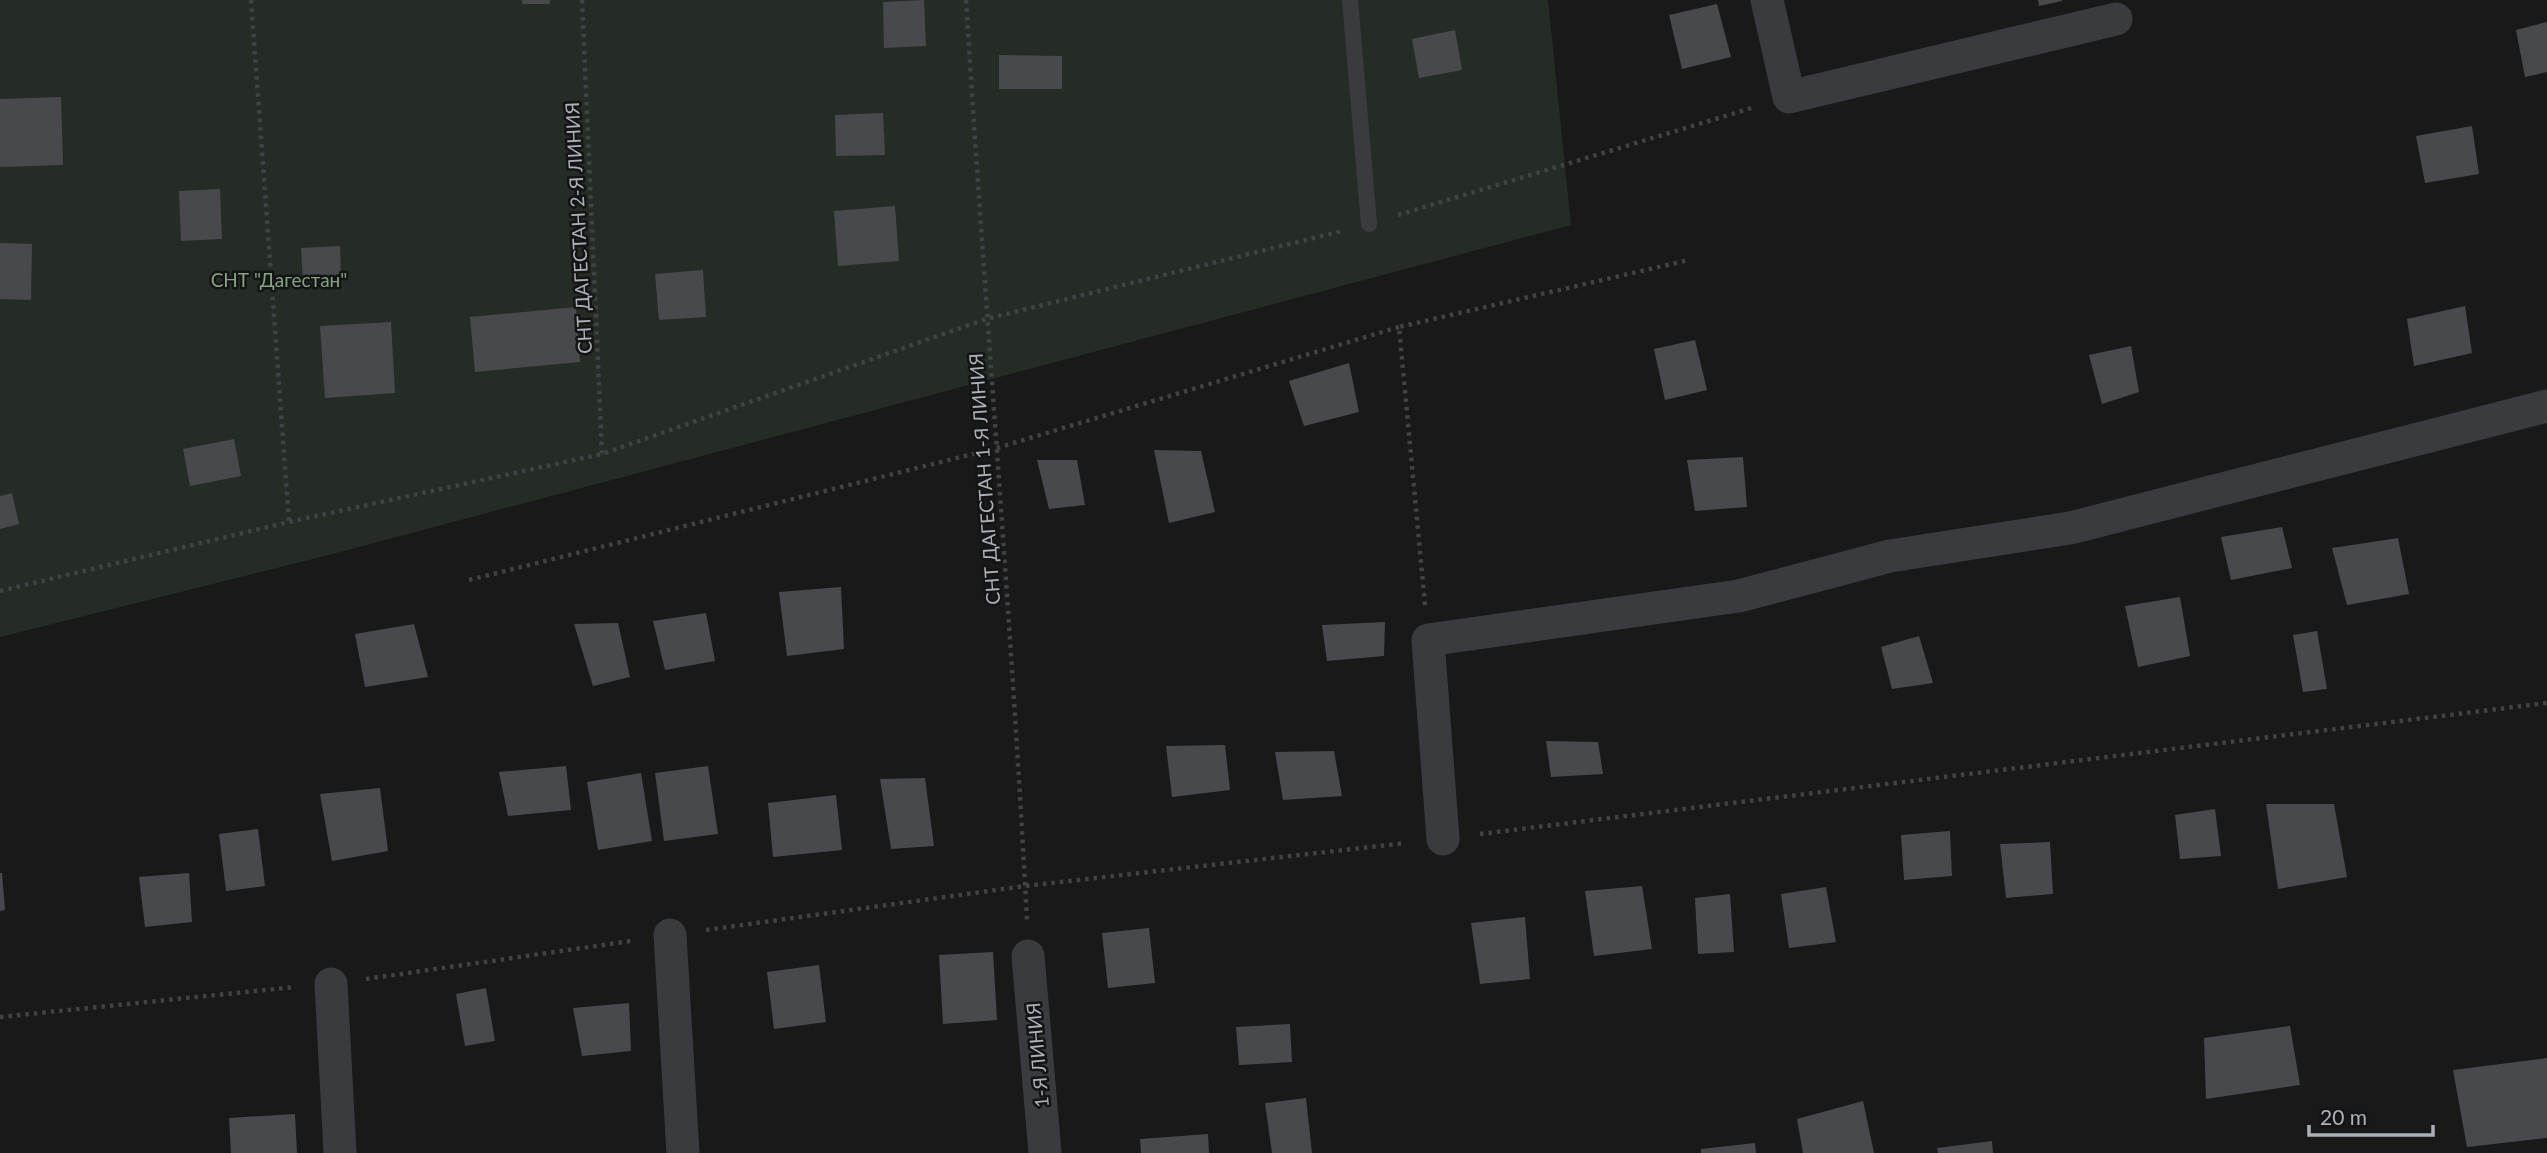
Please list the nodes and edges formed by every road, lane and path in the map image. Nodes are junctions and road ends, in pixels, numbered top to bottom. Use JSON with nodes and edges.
{"nodes":[{"id":1,"x":251,"y":0,"type":"edge"},
{"id":2,"x":582,"y":0,"type":"edge"},
{"id":3,"x":965,"y":0,"type":"edge"},
{"id":4,"x":1350,"y":0,"type":"edge"},
{"id":5,"x":1767,"y":0,"type":"edge"},
{"id":6,"x":2116,"y":19,"type":"dead end"},
{"id":7,"x":1789,"y":97,"type":"junction"},
{"id":8,"x":1369,"y":224,"type":"junction"},
{"id":9,"x":1689,"y":260,"type":"dead end"},
{"id":10,"x":986,"y":318,"type":"junction"},
{"id":11,"x":1399,"y":327,"type":"junction"},
{"id":12,"x":2547,"y":406,"type":"edge"},
{"id":13,"x":997,"y":447,"type":"junction"},
{"id":14,"x":602,"y":454,"type":"junction"},
{"id":15,"x":289,"y":522,"type":"junction"},
{"id":16,"x":469,"y":580,"type":"dead end"},
{"id":17,"x":0,"y":591,"type":"edge"},
{"id":18,"x":1428,"y":640,"type":"junction"},
{"id":19,"x":2547,"y":703,"type":"edge"},
{"id":20,"x":1443,"y":839,"type":"junction"},
{"id":21,"x":1025,"y":886,"type":"junction"},
{"id":22,"x":670,"y":935,"type":"junction"},
{"id":23,"x":1028,"y":956,"type":"joint"},
{"id":24,"x":331,"y":984,"type":"junction"},
{"id":25,"x":0,"y":1017,"type":"edge"},
{"id":26,"x":340,"y":1153,"type":"edge"},
{"id":27,"x":684,"y":1153,"type":"edge"},
{"id":28,"x":1045,"y":1153,"type":"edge"}],
"edges":[{"from":1,"to":15,"type":"path"},
{"from":2,"to":14,"type":"path","name":"СНТ ДАГЕСТАН 2-Я ЛИНИЯ"},
{"from":3,"to":10,"type":"path","name":"СНТ ДАГЕСТАН 1-Я ЛИНИЯ"},
{"from":4,"to":8,"type":"lane"},
{"from":5,"to":7,"type":"street"},
{"from":6,"to":7,"type":"street"},
{"from":7,"to":8,"type":"path"},
{"from":8,"to":10,"type":"path"},
{"from":9,"to":11,"type":"path"},
{"from":10,"to":13,"type":"path","name":"СНТ ДАГЕСТАН 1-Я ЛИНИЯ"},
{"from":10,"to":14,"type":"path"},
{"from":11,"to":13,"type":"path"},
{"from":11,"to":18,"type":"path"},
{"from":12,"to":18,"type":"street"},
{"from":13,"to":16,"type":"path"},
{"from":13,"to":21,"type":"path","name":"СНТ ДАГЕСТАН 1-Я ЛИНИЯ"},
{"from":14,"to":15,"type":"path"},
{"from":15,"to":17,"type":"path"},
{"from":18,"to":20,"type":"street"},
{"from":19,"to":20,"type":"path"},
{"from":20,"to":21,"type":"path"},
{"from":21,"to":22,"type":"path"},
{"from":21,"to":23,"type":"path","name":"СНТ ДАГЕСТАН 1-Я ЛИНИЯ"},
{"from":22,"to":24,"type":"path"},
{"from":22,"to":27,"type":"street"},
{"from":23,"to":28,"type":"street","name":"1-Я ЛИНИЯ"},
{"from":24,"to":25,"type":"path"},
{"from":24,"to":26,"type":"street"}]}
